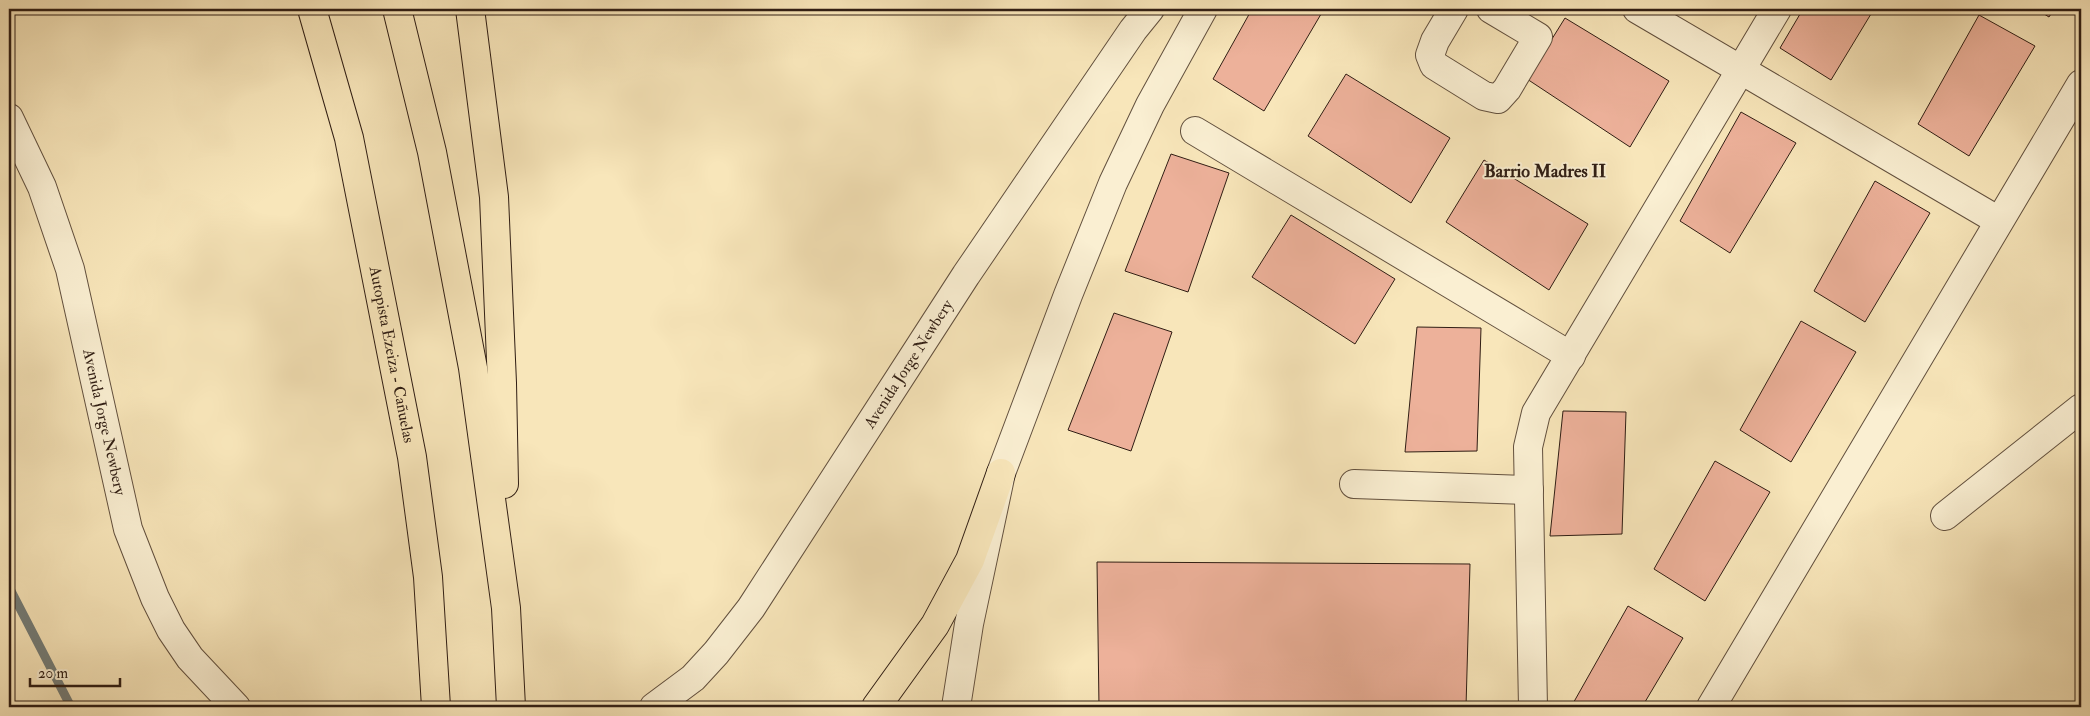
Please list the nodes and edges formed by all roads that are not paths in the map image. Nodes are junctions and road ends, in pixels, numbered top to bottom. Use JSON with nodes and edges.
{"nodes":[{"id":1,"x":312,"y":9,"type":"edge"},
{"id":2,"x":397,"y":9,"type":"edge"},
{"id":3,"x":470,"y":9,"type":"edge"},
{"id":4,"x":1150,"y":9,"type":"edge"},
{"id":5,"x":1203,"y":9,"type":"edge"},
{"id":6,"x":1454,"y":9,"type":"edge"},
{"id":7,"x":1491,"y":9,"type":"edge"},
{"id":8,"x":1637,"y":9,"type":"edge"},
{"id":9,"x":1777,"y":9,"type":"edge"},
{"id":10,"x":1741,"y":70,"type":"junction"},
{"id":11,"x":2081,"y":84,"type":"edge"},
{"id":12,"x":9,"y":118,"type":"edge"},
{"id":13,"x":1195,"y":131,"type":"dead end"},
{"id":14,"x":1999,"y":221,"type":"junction"},
{"id":15,"x":1571,"y":356,"type":"junction"},
{"id":16,"x":2081,"y":408,"type":"edge"},
{"id":17,"x":1001,"y":473,"type":"junction"},
{"id":18,"x":1354,"y":484,"type":"dead end"},
{"id":19,"x":1529,"y":490,"type":"junction"},
{"id":20,"x":1945,"y":516,"type":"dead end"},
{"id":21,"x":506,"y":608,"type":"junction"},
{"id":22,"x":236,"y":707,"type":"edge"},
{"id":23,"x":436,"y":707,"type":"edge"},
{"id":24,"x":511,"y":707,"type":"edge"},
{"id":25,"x":654,"y":707,"type":"edge"},
{"id":26,"x":876,"y":707,"type":"edge"},
{"id":27,"x":956,"y":707,"type":"edge"},
{"id":28,"x":1532,"y":707,"type":"edge"},
{"id":29,"x":1711,"y":707,"type":"edge"}],
"edges":[{"from":1,"to":23,"type":"highway","name":"Autopista Ezeiza - Cañuelas"},
{"from":2,"to":21,"type":"highway"},
{"from":3,"to":21,"type":"highway"},
{"from":4,"to":25,"type":"street","name":"Avenida Jorge Newbery"},
{"from":5,"to":17,"type":"street"},
{"from":6,"to":7,"type":"street"},
{"from":8,"to":10,"type":"street"},
{"from":9,"to":10,"type":"street"},
{"from":10,"to":14,"type":"street"},
{"from":10,"to":15,"type":"street"},
{"from":11,"to":14,"type":"street"},
{"from":12,"to":22,"type":"street","name":"Avenida Jorge Newbery"},
{"from":13,"to":15,"type":"street"},
{"from":14,"to":29,"type":"street"},
{"from":15,"to":19,"type":"street"},
{"from":16,"to":20,"type":"street"},
{"from":17,"to":26,"type":"highway"},
{"from":17,"to":27,"type":"street"},
{"from":18,"to":19,"type":"street"},
{"from":19,"to":28,"type":"street"},
{"from":21,"to":24,"type":"highway"}]}
